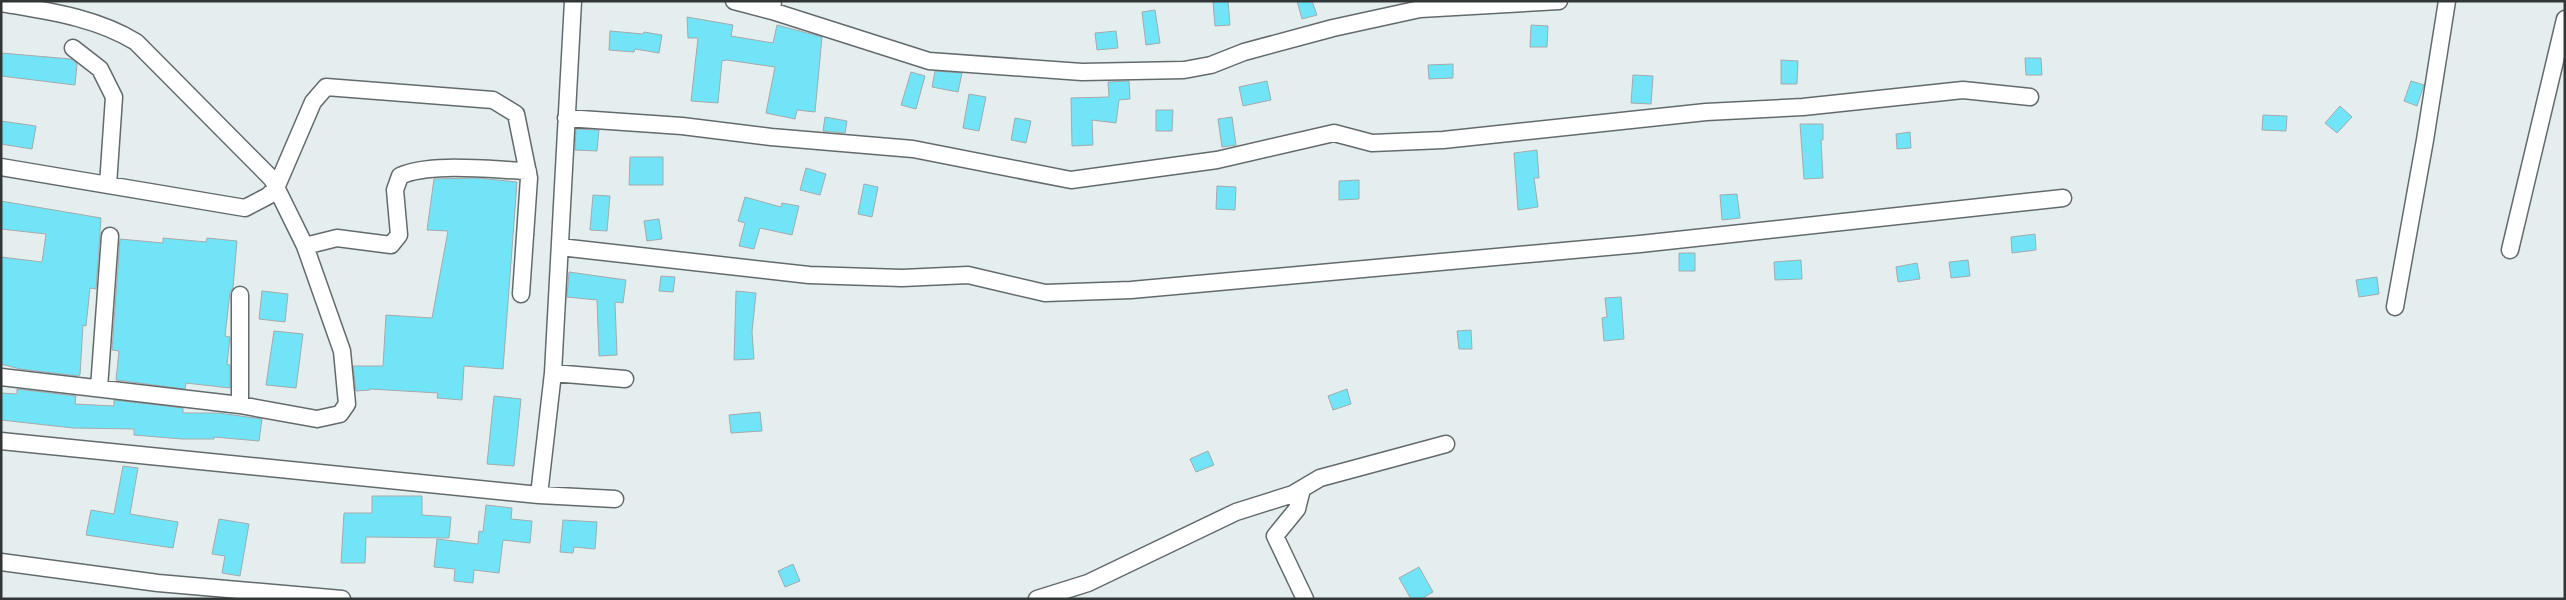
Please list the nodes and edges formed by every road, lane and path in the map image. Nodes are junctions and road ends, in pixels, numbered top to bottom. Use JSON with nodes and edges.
{"nodes":[{"id":1,"x":574,"y":1,"type":"edge"},
{"id":2,"x":734,"y":1,"type":"edge"},
{"id":3,"x":1559,"y":1,"type":"edge"},
{"id":4,"x":2447,"y":1,"type":"edge"},
{"id":5,"x":1,"y":4,"type":"edge"},
{"id":6,"x":772,"y":6,"type":"edge"},
{"id":7,"x":2565,"y":19,"type":"edge"},
{"id":8,"x":73,"y":48,"type":"dead end"},
{"id":9,"x":2030,"y":97,"type":"dead end"},
{"id":10,"x":566,"y":118,"type":"junction"},
{"id":11,"x":1,"y":167,"type":"edge"},
{"id":12,"x":528,"y":171,"type":"junction"},
{"id":13,"x":108,"y":186,"type":"junction"},
{"id":14,"x":276,"y":188,"type":"junction"},
{"id":15,"x":2063,"y":198,"type":"dead end"},
{"id":16,"x":110,"y":236,"type":"dead end"},
{"id":17,"x":305,"y":246,"type":"junction"},
{"id":18,"x":560,"y":247,"type":"junction"},
{"id":19,"x":2510,"y":250,"type":"dead end"},
{"id":20,"x":521,"y":294,"type":"dead end"},
{"id":21,"x":240,"y":295,"type":"dead end"},
{"id":22,"x":2395,"y":306,"type":"dead end"},
{"id":23,"x":554,"y":373,"type":"junction"},
{"id":24,"x":1,"y":376,"type":"edge"},
{"id":25,"x":625,"y":379,"type":"dead end"},
{"id":26,"x":99,"y":388,"type":"junction"},
{"id":27,"x":240,"y":405,"type":"junction"},
{"id":28,"x":1,"y":441,"type":"edge"},
{"id":29,"x":1446,"y":444,"type":"dead end"},
{"id":30,"x":1302,"y":489,"type":"junction"},
{"id":31,"x":539,"y":495,"type":"junction"},
{"id":32,"x":615,"y":500,"type":"dead end"},
{"id":33,"x":1,"y":562,"type":"edge"},
{"id":34,"x":342,"y":599,"type":"edge"},
{"id":35,"x":1038,"y":599,"type":"edge"},
{"id":36,"x":1305,"y":599,"type":"edge"}],
"edges":[{"from":1,"to":10,"type":"street"},
{"from":2,"to":6,"type":"street"},
{"from":3,"to":6,"type":"street"},
{"from":4,"to":22,"type":"street"},
{"from":5,"to":14,"type":"street"},
{"from":7,"to":19,"type":"street"},
{"from":8,"to":13,"type":"street"},
{"from":9,"to":10,"type":"street"},
{"from":10,"to":18,"type":"street"},
{"from":11,"to":13,"type":"street"},
{"from":12,"to":14,"type":"street"},
{"from":12,"to":17,"type":"street"},
{"from":12,"to":20,"type":"street"},
{"from":13,"to":14,"type":"street"},
{"from":14,"to":17,"type":"street"},
{"from":15,"to":18,"type":"street"},
{"from":16,"to":26,"type":"street"},
{"from":17,"to":27,"type":"street"},
{"from":18,"to":23,"type":"street"},
{"from":21,"to":27,"type":"street"},
{"from":23,"to":25,"type":"street"},
{"from":23,"to":31,"type":"street"},
{"from":24,"to":26,"type":"street"},
{"from":26,"to":27,"type":"street"},
{"from":28,"to":31,"type":"street"},
{"from":29,"to":30,"type":"street"},
{"from":30,"to":35,"type":"street"},
{"from":30,"to":36,"type":"street"},
{"from":31,"to":32,"type":"street"},
{"from":33,"to":34,"type":"street"}]}
